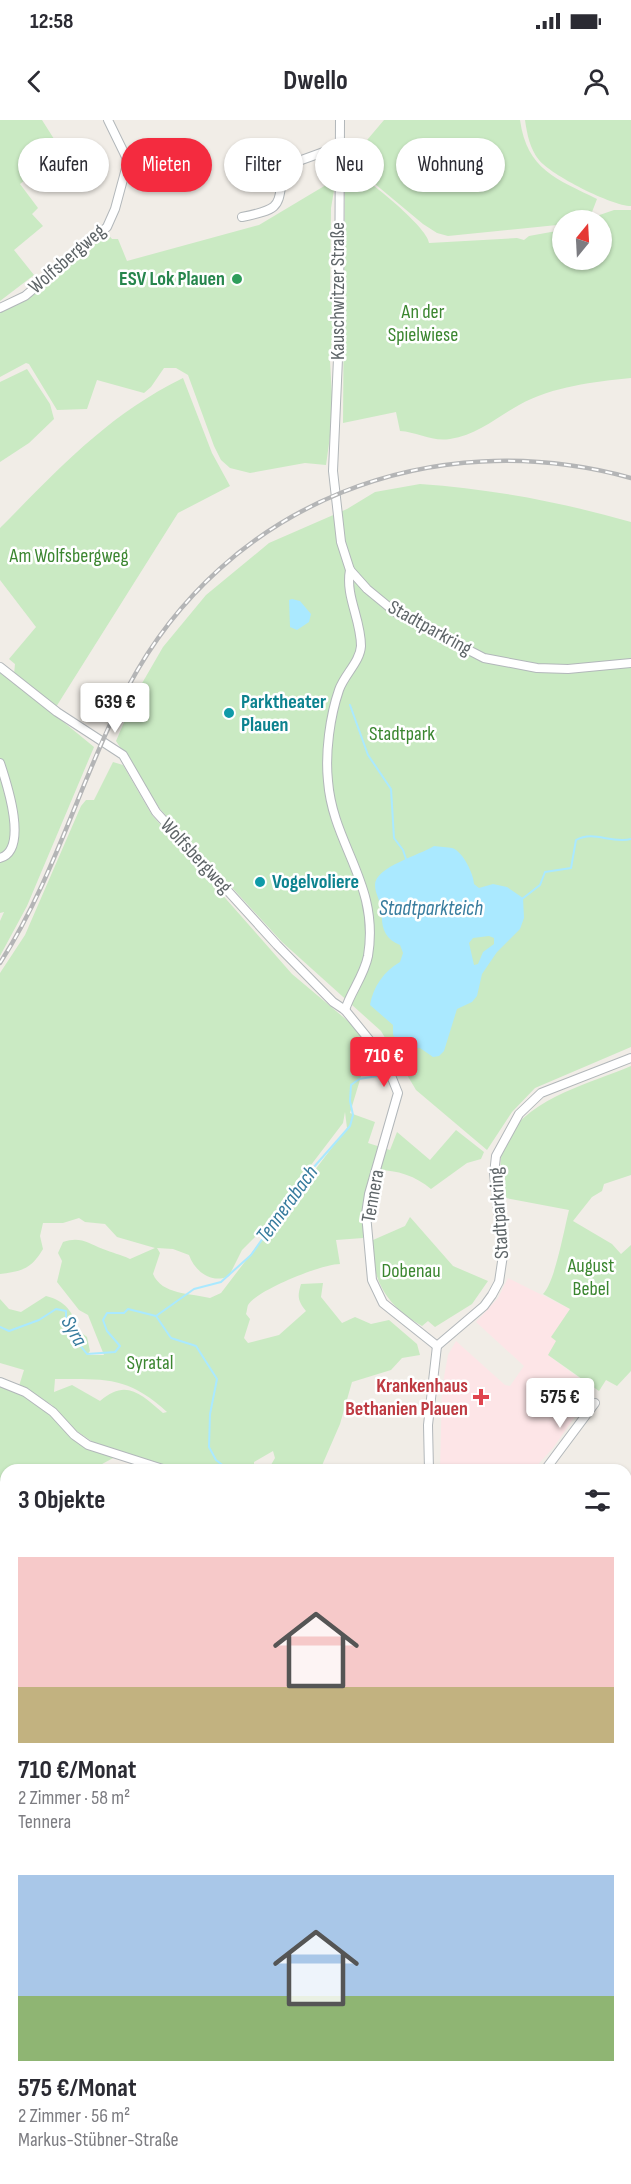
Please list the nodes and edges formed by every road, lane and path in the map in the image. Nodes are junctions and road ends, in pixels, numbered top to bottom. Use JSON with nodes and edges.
{"nodes":[{"id":1,"x":108,"y":120,"type":"edge"},
{"id":2,"x":340,"y":120,"type":"edge"},
{"id":3,"x":340,"y":138,"type":"edge"},
{"id":4,"x":280,"y":192,"type":"edge"},
{"id":5,"x":340,"y":192,"type":"edge"},
{"id":6,"x":242,"y":218,"type":"dead end"},
{"id":7,"x":0,"y":308,"type":"edge"},
{"id":8,"x":334,"y":462,"type":"joint"},
{"id":9,"x":350,"y":570,"type":"junction"},
{"id":10,"x":631,"y":663,"type":"edge"},
{"id":11,"x":0,"y":667,"type":"edge"},
{"id":12,"x":0,"y":763,"type":"edge"},
{"id":13,"x":0,"y":858,"type":"edge"},
{"id":14,"x":345,"y":1010,"type":"junction"},
{"id":15,"x":384,"y":1058,"type":"joint"},
{"id":16,"x":631,"y":1058,"type":"edge"},
{"id":17,"x":437,"y":1346,"type":"junction"},
{"id":18,"x":0,"y":1382,"type":"edge"},
{"id":19,"x":595,"y":1403,"type":"dead end"},
{"id":20,"x":146,"y":1464,"type":"edge"},
{"id":21,"x":429,"y":1464,"type":"edge"},
{"id":22,"x":549,"y":1464,"type":"edge"}],
"edges":[{"from":1,"to":7,"type":"street","name":"Wolfsbergweg"},
{"from":2,"to":3,"type":"street","name":"Kauschwitzer Straße"},
{"from":4,"to":6,"type":"street"},
{"from":5,"to":8,"type":"street","name":"Kauschwitzer Straße"},
{"from":8,"to":9,"type":"street","name":"Stadtparkring"},
{"from":9,"to":10,"type":"street","name":"Stadtparkring"},
{"from":9,"to":14,"type":"street"},
{"from":11,"to":14,"type":"street","name":"Wolfsbergweg"},
{"from":12,"to":13,"type":"street"},
{"from":14,"to":15,"type":"street","name":"Wolfsbergweg"},
{"from":15,"to":17,"type":"street","name":"Tennera"},
{"from":16,"to":17,"type":"street","name":"Stadtparkring"},
{"from":17,"to":21,"type":"street"},
{"from":18,"to":20,"type":"street"},
{"from":19,"to":22,"type":"street"}]}
